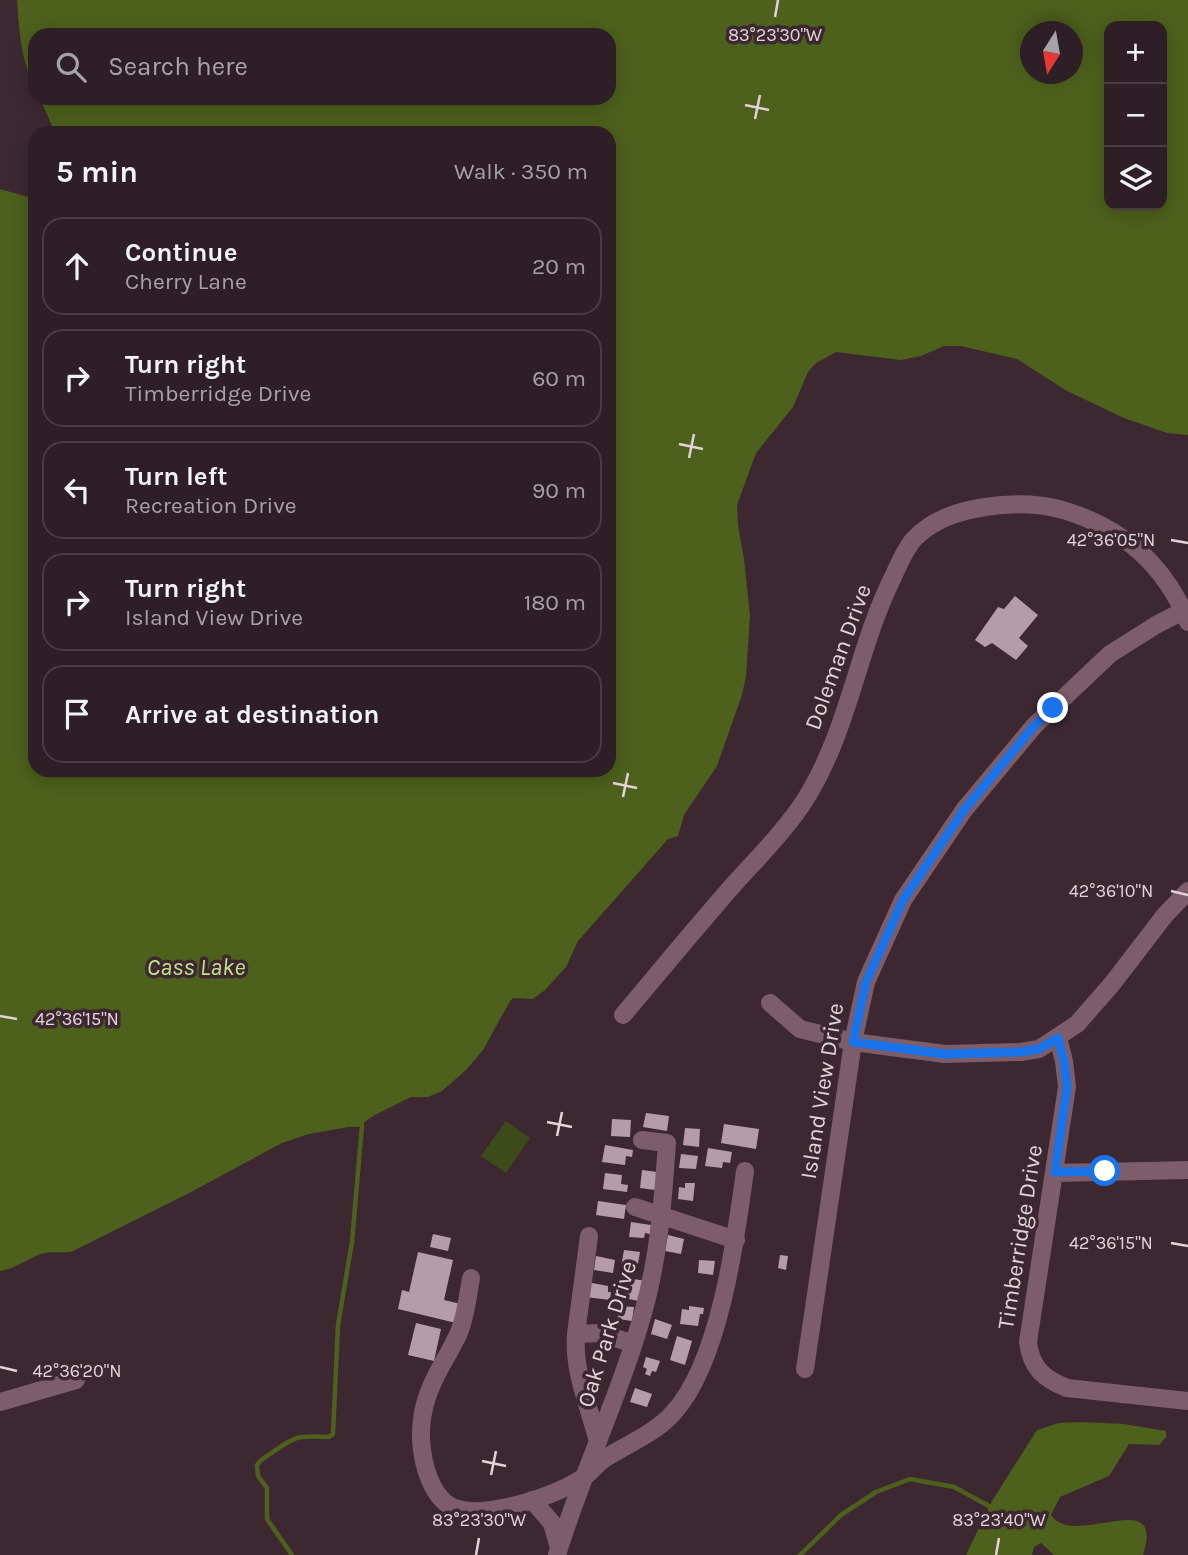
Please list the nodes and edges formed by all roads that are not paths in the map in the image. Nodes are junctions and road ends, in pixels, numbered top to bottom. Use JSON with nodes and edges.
{"nodes":[{"id":1,"x":1186,"y":617,"type":"edge"},
{"id":2,"x":1188,"y":891,"type":"edge"},
{"id":3,"x":770,"y":1003,"type":"dead end"},
{"id":4,"x":623,"y":1015,"type":"dead end"},
{"id":5,"x":1058,"y":1038,"type":"junction"},
{"id":6,"x":853,"y":1042,"type":"junction"},
{"id":7,"x":642,"y":1140,"type":"dead end"},
{"id":8,"x":1188,"y":1170,"type":"edge"},
{"id":9,"x":745,"y":1171,"type":"dead end"},
{"id":10,"x":1055,"y":1172,"type":"junction"},
{"id":11,"x":635,"y":1207,"type":"dead end"},
{"id":12,"x":661,"y":1215,"type":"junction"},
{"id":13,"x":589,"y":1236,"type":"dead end"},
{"id":14,"x":736,"y":1240,"type":"junction"},
{"id":15,"x":471,"y":1278,"type":"dead end"},
{"id":16,"x":576,"y":1334,"type":"junction"},
{"id":17,"x":633,"y":1344,"type":"junction"},
{"id":18,"x":805,"y":1369,"type":"dead end"},
{"id":19,"x":76,"y":1380,"type":"dead end"},
{"id":20,"x":1188,"y":1401,"type":"edge"},
{"id":21,"x":0,"y":1402,"type":"edge"},
{"id":22,"x":598,"y":1442,"type":"junction"},
{"id":23,"x":585,"y":1476,"type":"junction"},
{"id":24,"x":532,"y":1500,"type":"junction"},
{"id":25,"x":558,"y":1552,"type":"edge"}],
"edges":[{"from":1,"to":4,"type":"street","name":"Doleman Drive"},
{"from":1,"to":6,"type":"street","name":"Island View Drive"},
{"from":2,"to":5,"type":"street"},
{"from":3,"to":6,"type":"street"},
{"from":5,"to":6,"type":"street"},
{"from":5,"to":10,"type":"street","name":"Timberridge Drive"},
{"from":6,"to":18,"type":"street","name":"Island View Drive"},
{"from":7,"to":12,"type":"street","name":"Oak Park Drive"},
{"from":8,"to":10,"type":"street"},
{"from":9,"to":14,"type":"street","name":"Oak Park Drive"},
{"from":10,"to":20,"type":"street","name":"Timberridge Drive"},
{"from":11,"to":12,"type":"street"},
{"from":12,"to":14,"type":"street"},
{"from":12,"to":17,"type":"street","name":"Oak Park Drive"},
{"from":13,"to":16,"type":"street"},
{"from":14,"to":23,"type":"street","name":"Oak Park Drive"},
{"from":15,"to":24,"type":"street"},
{"from":16,"to":17,"type":"street"},
{"from":16,"to":22,"type":"street"},
{"from":17,"to":22,"type":"street","name":"Oak Park Drive"},
{"from":19,"to":21,"type":"street"},
{"from":22,"to":23,"type":"street","name":"Oak Park Drive"},
{"from":23,"to":24,"type":"street"},
{"from":23,"to":25,"type":"street","name":"Oak Park Drive"},
{"from":24,"to":25,"type":"street"}]}
